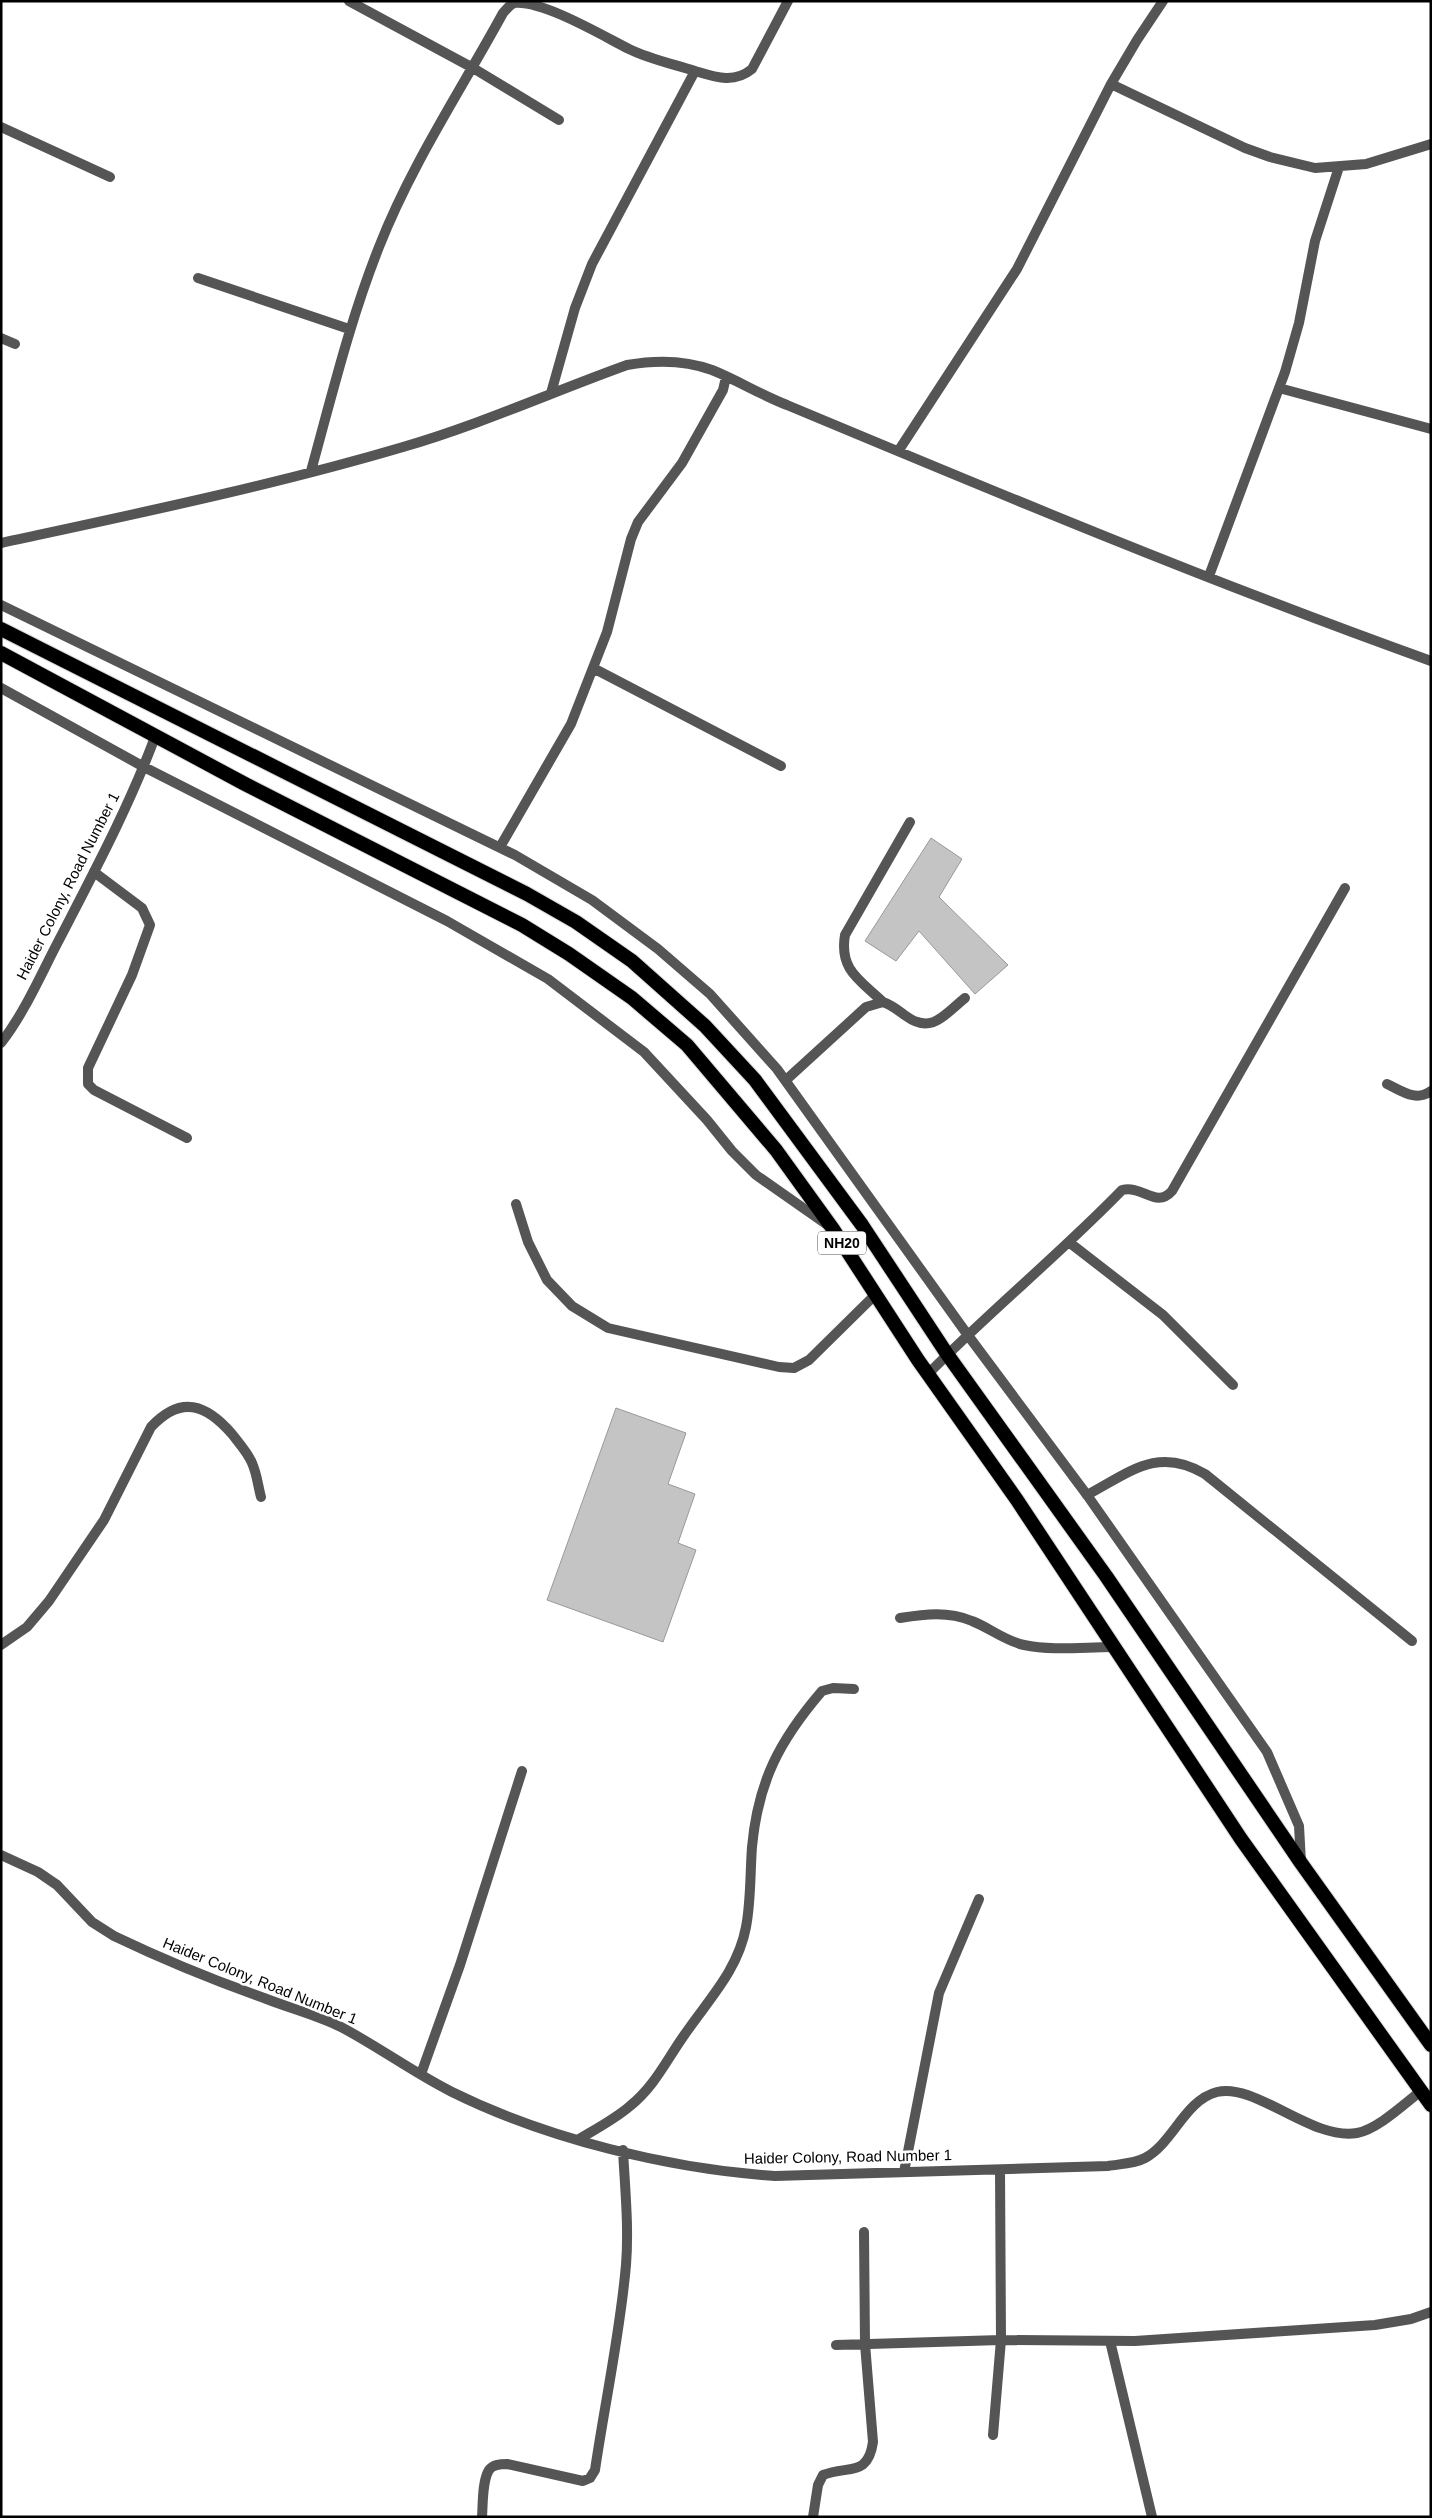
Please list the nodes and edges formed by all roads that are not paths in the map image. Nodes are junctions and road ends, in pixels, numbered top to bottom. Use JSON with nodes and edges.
{"nodes":[{"id":1,"x":349,"y":1,"type":"edge"},
{"id":2,"x":788,"y":1,"type":"edge"},
{"id":3,"x":1163,"y":1,"type":"edge"},
{"id":4,"x":473,"y":68,"type":"junction"},
{"id":5,"x":695,"y":71,"type":"junction"},
{"id":6,"x":1111,"y":84,"type":"junction"},
{"id":7,"x":559,"y":120,"type":"dead end"},
{"id":8,"x":1,"y":126,"type":"edge"},
{"id":9,"x":1431,"y":144,"type":"edge"},
{"id":10,"x":1339,"y":168,"type":"junction"},
{"id":11,"x":110,"y":177,"type":"dead end"},
{"id":12,"x":198,"y":278,"type":"dead end"},
{"id":13,"x":349,"y":329,"type":"junction"},
{"id":14,"x":1,"y":338,"type":"edge"},
{"id":15,"x":15,"y":344,"type":"dead end"},
{"id":16,"x":726,"y":377,"type":"junction"},
{"id":17,"x":1278,"y":388,"type":"junction"},
{"id":18,"x":551,"y":393,"type":"junction"},
{"id":19,"x":1431,"y":429,"type":"edge"},
{"id":20,"x":899,"y":450,"type":"junction"},
{"id":21,"x":311,"y":471,"type":"junction"},
{"id":22,"x":1,"y":543,"type":"edge"},
{"id":23,"x":1209,"y":576,"type":"junction"},
{"id":24,"x":1,"y":605,"type":"edge"},
{"id":25,"x":1,"y":629,"type":"edge"},
{"id":26,"x":1,"y":653,"type":"edge"},
{"id":27,"x":1431,"y":661,"type":"edge"},
{"id":28,"x":593,"y":668,"type":"junction"},
{"id":29,"x":1,"y":688,"type":"edge"},
{"id":30,"x":155,"y":737,"type":"junction"},
{"id":31,"x":782,"y":766,"type":"dead end"},
{"id":32,"x":144,"y":767,"type":"junction"},
{"id":33,"x":910,"y":822,"type":"dead end"},
{"id":34,"x":500,"y":847,"type":"junction"},
{"id":35,"x":94,"y":872,"type":"junction"},
{"id":36,"x":1345,"y":888,"type":"dead end"},
{"id":37,"x":965,"y":998,"type":"dead end"},
{"id":38,"x":883,"y":1002,"type":"junction"},
{"id":39,"x":1,"y":1043,"type":"edge"},
{"id":40,"x":786,"y":1080,"type":"junction"},
{"id":41,"x":1387,"y":1084,"type":"dead end"},
{"id":42,"x":1431,"y":1091,"type":"edge"},
{"id":43,"x":187,"y":1138,"type":"dead end"},
{"id":44,"x":516,"y":1204,"type":"dead end"},
{"id":45,"x":833,"y":1229,"type":"junction"},
{"id":46,"x":1070,"y":1243,"type":"junction"},
{"id":47,"x":875,"y":1295,"type":"junction"},
{"id":48,"x":967,"y":1334,"type":"junction"},
{"id":49,"x":947,"y":1354,"type":"junction"},
{"id":50,"x":928,"y":1374,"type":"junction"},
{"id":51,"x":1233,"y":1385,"type":"dead end"},
{"id":52,"x":1087,"y":1495,"type":"junction"},
{"id":53,"x":261,"y":1497,"type":"dead end"},
{"id":54,"x":900,"y":1618,"type":"dead end"},
{"id":55,"x":1412,"y":1641,"type":"dead end"},
{"id":56,"x":1,"y":1645,"type":"edge"},
{"id":57,"x":1112,"y":1646,"type":"junction"},
{"id":58,"x":854,"y":1689,"type":"dead end"},
{"id":59,"x":522,"y":1771,"type":"dead end"},
{"id":60,"x":1,"y":1856,"type":"edge"},
{"id":61,"x":1301,"y":1864,"type":"junction"},
{"id":62,"x":979,"y":1899,"type":"dead end"},
{"id":63,"x":1431,"y":2045,"type":"edge"},
{"id":64,"x":421,"y":2074,"type":"junction"},
{"id":65,"x":1421,"y":2091,"type":"junction"},
{"id":66,"x":1431,"y":2105,"type":"edge"},
{"id":67,"x":579,"y":2139,"type":"junction"},
{"id":68,"x":622,"y":2150,"type":"junction"},
{"id":69,"x":1000,"y":2170,"type":"junction"},
{"id":70,"x":904,"y":2172,"type":"junction"},
{"id":71,"x":864,"y":2232,"type":"dead end"},
{"id":72,"x":1431,"y":2312,"type":"edge"},
{"id":73,"x":1001,"y":2340,"type":"junction"},
{"id":74,"x":1110,"y":2341,"type":"junction"},
{"id":75,"x":865,"y":2344,"type":"junction"},
{"id":76,"x":836,"y":2345,"type":"dead end"},
{"id":77,"x":993,"y":2435,"type":"dead end"},
{"id":78,"x":482,"y":2517,"type":"edge"},
{"id":79,"x":813,"y":2517,"type":"edge"},
{"id":80,"x":1152,"y":2517,"type":"edge"}],
"edges":[{"from":1,"to":4,"type":"street"},
{"from":2,"to":5,"type":"street"},
{"from":3,"to":6,"type":"street"},
{"from":4,"to":5,"type":"street"},
{"from":4,"to":7,"type":"street"},
{"from":4,"to":13,"type":"street"},
{"from":5,"to":18,"type":"street"},
{"from":6,"to":10,"type":"street"},
{"from":6,"to":20,"type":"street"},
{"from":8,"to":11,"type":"street"},
{"from":9,"to":10,"type":"street"},
{"from":10,"to":17,"type":"street"},
{"from":12,"to":13,"type":"street"},
{"from":13,"to":21,"type":"street"},
{"from":14,"to":15,"type":"street"},
{"from":16,"to":18,"type":"street"},
{"from":16,"to":20,"type":"street"},
{"from":16,"to":28,"type":"street"},
{"from":17,"to":19,"type":"street"},
{"from":17,"to":23,"type":"street"},
{"from":18,"to":21,"type":"street"},
{"from":20,"to":23,"type":"street"},
{"from":21,"to":22,"type":"street"},
{"from":23,"to":27,"type":"street"},
{"from":24,"to":34,"type":"street"},
{"from":25,"to":49,"type":"highway","number":"NH20"},
{"from":26,"to":30,"type":"highway","number":"NH20"},
{"from":28,"to":31,"type":"street"},
{"from":28,"to":34,"type":"street"},
{"from":29,"to":32,"type":"street"},
{"from":30,"to":32,"type":"street","name":"Haider Colony, Road Number 1"},
{"from":30,"to":45,"type":"highway","number":"NH20"},
{"from":32,"to":35,"type":"street","name":"Haider Colony, Road Number 1"},
{"from":32,"to":45,"type":"street"},
{"from":33,"to":38,"type":"street"},
{"from":34,"to":40,"type":"street"},
{"from":35,"to":39,"type":"street","name":"Haider Colony, Road Number 1"},
{"from":35,"to":43,"type":"street"},
{"from":36,"to":46,"type":"street"},
{"from":37,"to":38,"type":"street"},
{"from":38,"to":40,"type":"street"},
{"from":40,"to":48,"type":"street"},
{"from":41,"to":42,"type":"street"},
{"from":44,"to":47,"type":"street"},
{"from":45,"to":47,"type":"highway","number":"NH20"},
{"from":46,"to":48,"type":"street"},
{"from":46,"to":51,"type":"street"},
{"from":47,"to":50,"type":"highway","number":"NH20"},
{"from":48,"to":49,"type":"street"},
{"from":48,"to":52,"type":"street"},
{"from":49,"to":50,"type":"street"},
{"from":49,"to":61,"type":"highway","number":"NH20"},
{"from":50,"to":57,"type":"highway","number":"NH20"},
{"from":52,"to":55,"type":"street"},
{"from":52,"to":61,"type":"street"},
{"from":53,"to":56,"type":"street"},
{"from":54,"to":57,"type":"street"},
{"from":57,"to":65,"type":"highway","number":"NH20"},
{"from":58,"to":67,"type":"street"},
{"from":59,"to":64,"type":"street"},
{"from":60,"to":64,"type":"street","name":"Haider Colony, Road Number 1"},
{"from":61,"to":63,"type":"highway","number":"NH20"},
{"from":62,"to":70,"type":"street"},
{"from":64,"to":67,"type":"street","name":"Haider Colony, Road Number 1"},
{"from":65,"to":66,"type":"highway","number":"NH20"},
{"from":65,"to":69,"type":"street","name":"Haider Colony, Road Number 1"},
{"from":67,"to":68,"type":"street","name":"Haider Colony, Road Number 1"},
{"from":68,"to":70,"type":"street","name":"Haider Colony, Road Number 1"},
{"from":68,"to":78,"type":"street"},
{"from":69,"to":70,"type":"street","name":"Haider Colony, Road Number 1"},
{"from":69,"to":73,"type":"street"},
{"from":71,"to":75,"type":"street"},
{"from":72,"to":74,"type":"street"},
{"from":73,"to":74,"type":"street"},
{"from":73,"to":75,"type":"street"},
{"from":73,"to":77,"type":"street"},
{"from":74,"to":80,"type":"street"},
{"from":75,"to":76,"type":"street"},
{"from":75,"to":79,"type":"street"}]}
